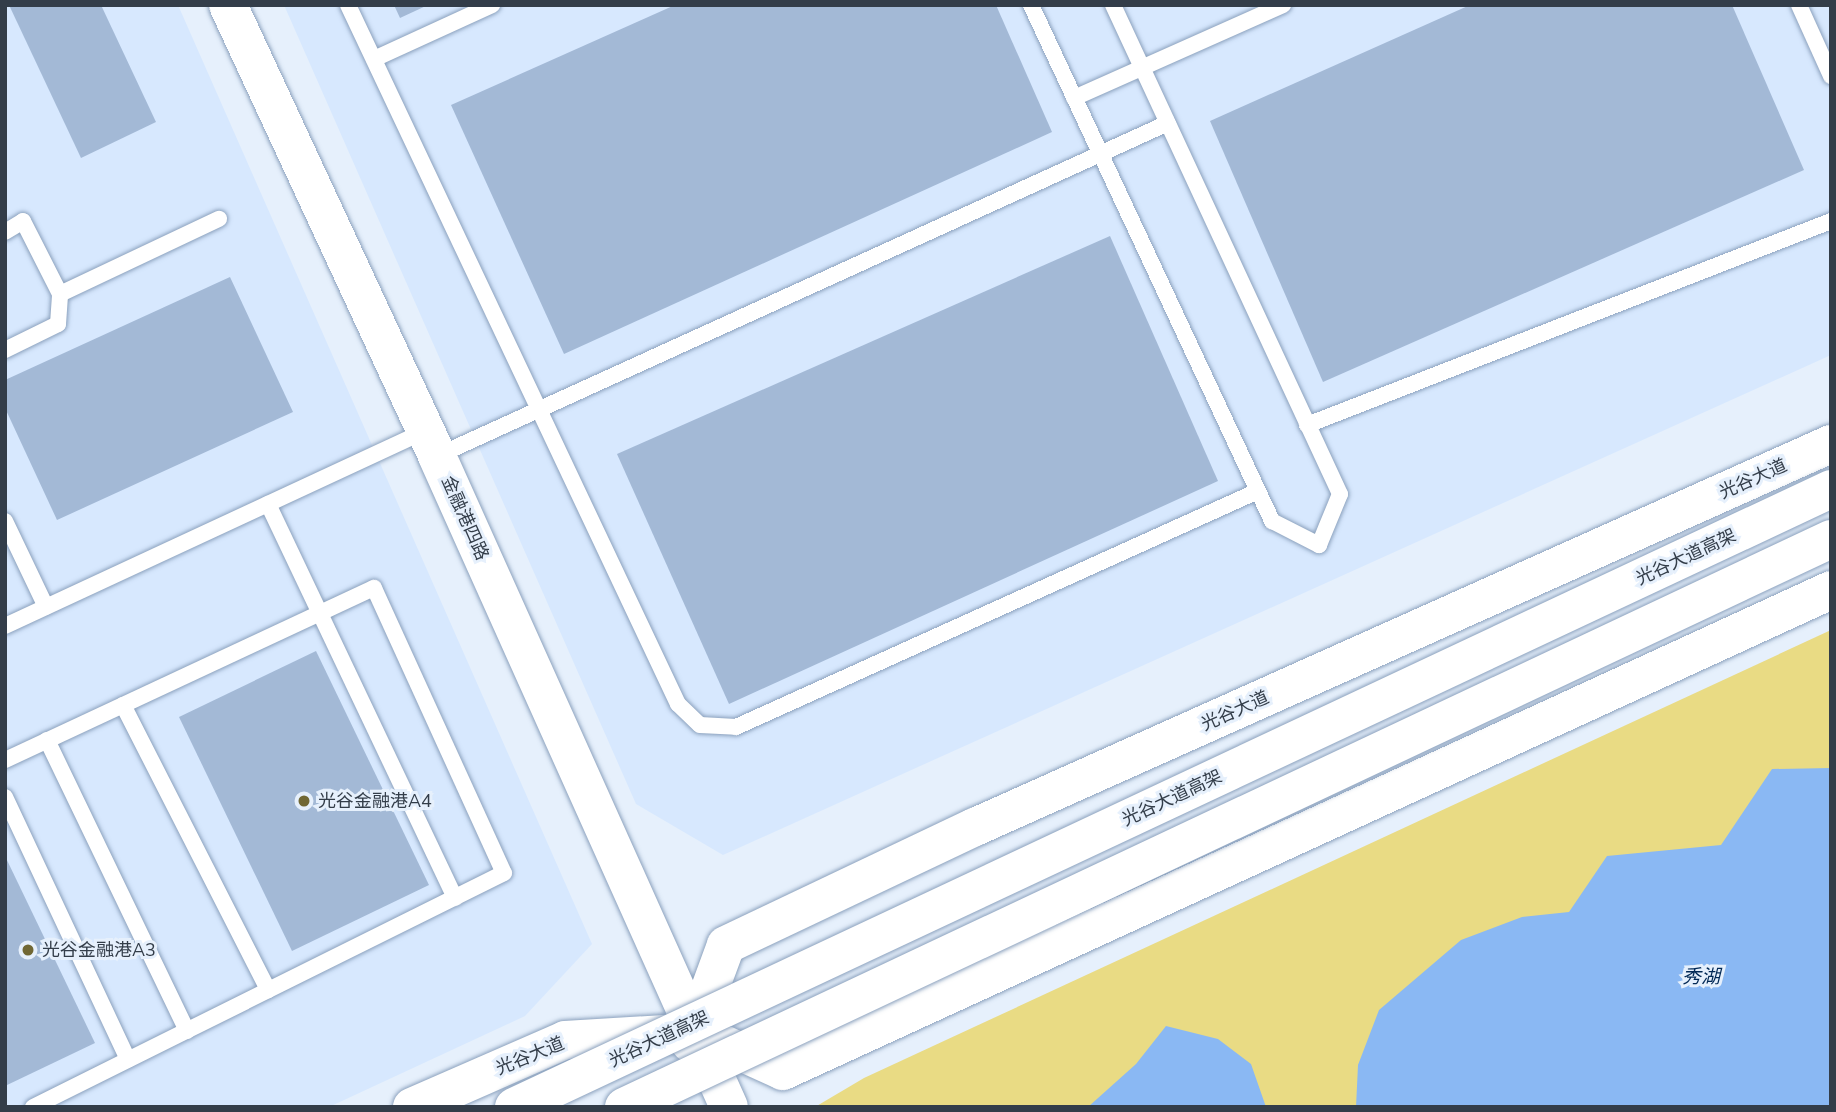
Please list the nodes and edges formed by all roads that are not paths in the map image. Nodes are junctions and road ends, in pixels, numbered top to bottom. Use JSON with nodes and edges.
{"nodes":[{"id":1,"x":228,"y":5,"type":"edge"},
{"id":2,"x":348,"y":5,"type":"edge"},
{"id":3,"x":1031,"y":5,"type":"edge"},
{"id":4,"x":1113,"y":5,"type":"edge"},
{"id":5,"x":1283,"y":5,"type":"edge"},
{"id":6,"x":1799,"y":5,"type":"edge"},
{"id":7,"x":490,"y":6,"type":"edge"},
{"id":8,"x":374,"y":59,"type":"junction"},
{"id":9,"x":1142,"y":69,"type":"junction"},
{"id":10,"x":1831,"y":76,"type":"edge"},
{"id":11,"x":1074,"y":98,"type":"junction"},
{"id":12,"x":1168,"y":123,"type":"junction"},
{"id":13,"x":1100,"y":152,"type":"junction"},
{"id":14,"x":219,"y":219,"type":"dead end"},
{"id":15,"x":1831,"y":221,"type":"edge"},
{"id":16,"x":5,"y":232,"type":"edge"},
{"id":17,"x":60,"y":294,"type":"junction"},
{"id":18,"x":5,"y":349,"type":"edge"},
{"id":19,"x":538,"y":410,"type":"junction"},
{"id":20,"x":1307,"y":425,"type":"junction"},
{"id":21,"x":431,"y":444,"type":"junction"},
{"id":22,"x":1831,"y":444,"type":"edge"},
{"id":23,"x":1831,"y":489,"type":"edge"},
{"id":24,"x":1258,"y":491,"type":"junction"},
{"id":25,"x":268,"y":504,"type":"junction"},
{"id":26,"x":5,"y":521,"type":"edge"},
{"id":27,"x":1831,"y":539,"type":"edge"},
{"id":28,"x":1831,"y":590,"type":"edge"},
{"id":29,"x":46,"y":607,"type":"junction"},
{"id":30,"x":319,"y":614,"type":"junction"},
{"id":31,"x":5,"y":626,"type":"edge"},
{"id":32,"x":123,"y":705,"type":"junction"},
{"id":33,"x":47,"y":740,"type":"junction"},
{"id":34,"x":5,"y":760,"type":"edge"},
{"id":35,"x":5,"y":797,"type":"edge"},
{"id":36,"x":455,"y":898,"type":"junction"},
{"id":37,"x":268,"y":990,"type":"junction"},
{"id":38,"x":187,"y":1031,"type":"junction"},
{"id":39,"x":697,"y":1032,"type":"junction"},
{"id":40,"x":128,"y":1060,"type":"junction"},
{"id":41,"x":33,"y":1107,"type":"edge"},
{"id":42,"x":412,"y":1107,"type":"edge"},
{"id":43,"x":514,"y":1107,"type":"edge"},
{"id":44,"x":624,"y":1107,"type":"edge"},
{"id":45,"x":650,"y":1107,"type":"edge"},
{"id":46,"x":729,"y":1107,"type":"edge"}],
"edges":[{"from":1,"to":21,"type":"main road","name":"金融港四路"},
{"from":2,"to":8,"type":"lane"},
{"from":3,"to":11,"type":"lane"},
{"from":4,"to":9,"type":"lane"},
{"from":5,"to":9,"type":"lane"},
{"from":6,"to":10,"type":"lane"},
{"from":7,"to":8,"type":"lane"},
{"from":8,"to":19,"type":"lane"},
{"from":9,"to":11,"type":"lane"},
{"from":9,"to":12,"type":"lane"},
{"from":11,"to":13,"type":"lane"},
{"from":12,"to":13,"type":"lane"},
{"from":12,"to":20,"type":"lane"},
{"from":13,"to":19,"type":"lane"},
{"from":13,"to":24,"type":"lane"},
{"from":14,"to":17,"type":"lane"},
{"from":15,"to":20,"type":"lane"},
{"from":16,"to":17,"type":"lane"},
{"from":17,"to":18,"type":"lane"},
{"from":19,"to":21,"type":"lane"},
{"from":19,"to":24,"type":"lane"},
{"from":20,"to":24,"type":"lane"},
{"from":21,"to":25,"type":"lane"},
{"from":21,"to":39,"type":"main road","name":"金融港四路"},
{"from":22,"to":39,"type":"main road","name":"光谷大道"},
{"from":23,"to":43,"type":"main road","name":"光谷大道高架","bridge":true},
{"from":25,"to":29,"type":"lane"},
{"from":25,"to":30,"type":"lane"},
{"from":26,"to":29,"type":"lane"},
{"from":27,"to":44,"type":"main road","bridge":true},
{"from":28,"to":39,"type":"main road","name":"光谷大道"},
{"from":29,"to":31,"type":"lane"},
{"from":30,"to":32,"type":"lane"},
{"from":30,"to":36,"type":"lane"},
{"from":30,"to":36,"type":"lane"},
{"from":32,"to":33,"type":"lane"},
{"from":32,"to":37,"type":"lane"},
{"from":33,"to":34,"type":"lane"},
{"from":33,"to":38,"type":"lane"},
{"from":35,"to":40,"type":"lane"},
{"from":36,"to":37,"type":"lane"},
{"from":37,"to":38,"type":"lane"},
{"from":38,"to":40,"type":"lane"},
{"from":39,"to":42,"type":"main road","name":"光谷大道"},
{"from":39,"to":45,"type":"main road","name":"光谷大道"},
{"from":39,"to":46,"type":"main road","name":"金融港四路"},
{"from":40,"to":41,"type":"lane"}]}
